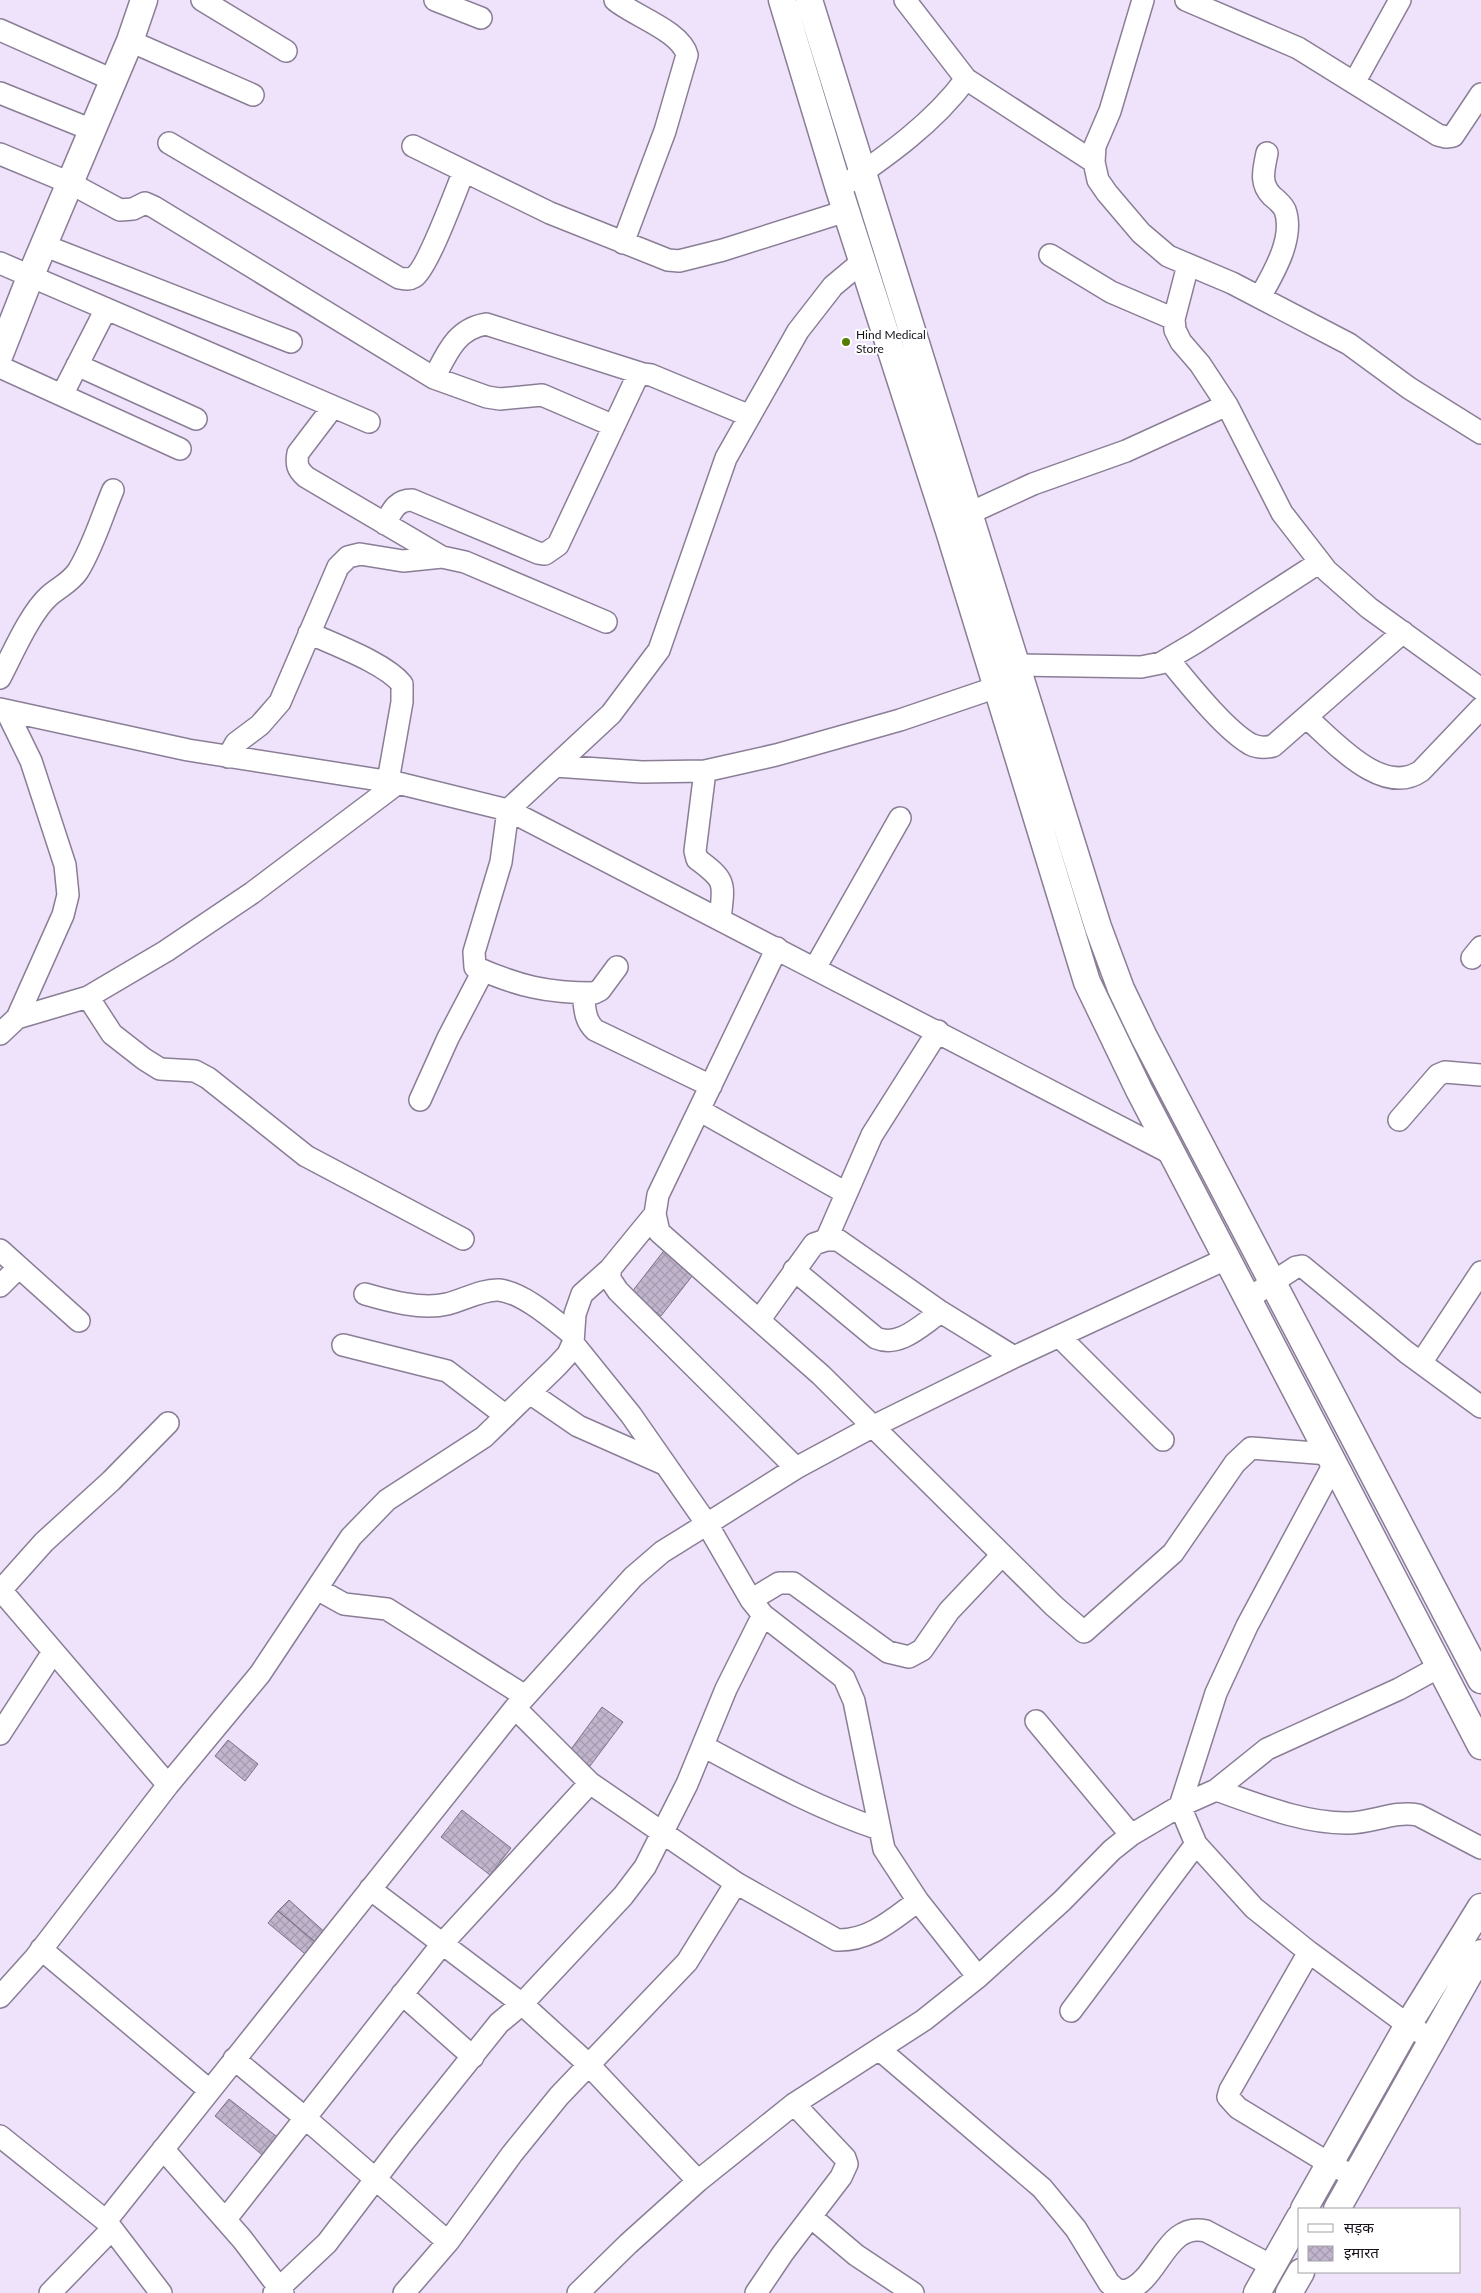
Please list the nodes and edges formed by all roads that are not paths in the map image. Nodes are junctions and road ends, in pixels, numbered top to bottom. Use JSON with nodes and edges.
{"nodes":[{"id":1,"x":144,"y":0,"type":"edge"},
{"id":2,"x":202,"y":0,"type":"edge"},
{"id":3,"x":436,"y":0,"type":"edge"},
{"id":4,"x":615,"y":0,"type":"edge"},
{"id":5,"x":782,"y":0,"type":"edge"},
{"id":6,"x":810,"y":0,"type":"edge"},
{"id":7,"x":905,"y":0,"type":"edge"},
{"id":8,"x":1143,"y":0,"type":"edge"},
{"id":9,"x":1186,"y":0,"type":"edge"},
{"id":10,"x":1400,"y":0,"type":"edge"},
{"id":11,"x":482,"y":18,"type":"dead end"},
{"id":12,"x":0,"y":30,"type":"edge"},
{"id":13,"x":130,"y":41,"type":"junction"},
{"id":14,"x":286,"y":51,"type":"dead end"},
{"id":15,"x":966,"y":78,"type":"junction"},
{"id":16,"x":113,"y":80,"type":"junction"},
{"id":17,"x":1354,"y":83,"type":"junction"},
{"id":18,"x":0,"y":92,"type":"edge"},
{"id":19,"x":1481,"y":94,"type":"edge"},
{"id":20,"x":253,"y":95,"type":"dead end"},
{"id":21,"x":92,"y":130,"type":"junction"},
{"id":22,"x":169,"y":143,"type":"dead end"},
{"id":23,"x":413,"y":146,"type":"dead end"},
{"id":24,"x":1267,"y":153,"type":"dead end"},
{"id":25,"x":0,"y":154,"type":"edge"},
{"id":26,"x":1094,"y":162,"type":"junction"},
{"id":27,"x":464,"y":171,"type":"junction"},
{"id":28,"x":862,"y":173,"type":"junction"},
{"id":29,"x":70,"y":183,"type":"junction"},
{"id":30,"x":843,"y":200,"type":"junction"},
{"id":31,"x":623,"y":243,"type":"junction"},
{"id":32,"x":43,"y":245,"type":"junction"},
{"id":33,"x":1050,"y":255,"type":"dead end"},
{"id":34,"x":863,"y":261,"type":"junction"},
{"id":35,"x":0,"y":263,"type":"edge"},
{"id":36,"x":1188,"y":265,"type":"junction"},
{"id":37,"x":31,"y":275,"type":"junction"},
{"id":38,"x":1260,"y":297,"type":"junction"},
{"id":39,"x":106,"y":309,"type":"junction"},
{"id":40,"x":1174,"y":319,"type":"junction"},
{"id":41,"x":291,"y":342,"type":"dead end"},
{"id":42,"x":1,"y":354,"type":"edge"},
{"id":43,"x":78,"y":365,"type":"junction"},
{"id":44,"x":643,"y":374,"type":"junction"},
{"id":45,"x":434,"y":378,"type":"junction"},
{"id":46,"x":62,"y":395,"type":"junction"},
{"id":47,"x":1227,"y":405,"type":"junction"},
{"id":48,"x":333,"y":407,"type":"junction"},
{"id":49,"x":750,"y":416,"type":"junction"},
{"id":50,"x":196,"y":418,"type":"dead end"},
{"id":51,"x":369,"y":422,"type":"dead end"},
{"id":52,"x":614,"y":426,"type":"junction"},
{"id":53,"x":1481,"y":433,"type":"edge"},
{"id":54,"x":180,"y":449,"type":"dead end"},
{"id":55,"x":113,"y":490,"type":"dead end"},
{"id":56,"x":970,"y":513,"type":"junction"},
{"id":57,"x":385,"y":524,"type":"junction"},
{"id":58,"x":442,"y":557,"type":"junction"},
{"id":59,"x":1320,"y":562,"type":"junction"},
{"id":60,"x":606,"y":622,"type":"dead end"},
{"id":61,"x":1402,"y":632,"type":"junction"},
{"id":62,"x":309,"y":633,"type":"junction"},
{"id":63,"x":1168,"y":659,"type":"junction"},
{"id":64,"x":1018,"y":665,"type":"junction"},
{"id":65,"x":0,"y":678,"type":"edge"},
{"id":66,"x":997,"y":688,"type":"junction"},
{"id":67,"x":1481,"y":689,"type":"edge"},
{"id":68,"x":1481,"y":708,"type":"edge"},
{"id":69,"x":3,"y":711,"type":"edge"},
{"id":70,"x":1306,"y":717,"type":"junction"},
{"id":71,"x":228,"y":756,"type":"junction"},
{"id":72,"x":555,"y":766,"type":"junction"},
{"id":73,"x":705,"y":771,"type":"junction"},
{"id":74,"x":393,"y":782,"type":"junction"},
{"id":75,"x":508,"y":810,"type":"junction"},
{"id":76,"x":900,"y":818,"type":"dead end"},
{"id":77,"x":720,"y":919,"type":"junction"},
{"id":78,"x":777,"y":948,"type":"junction"},
{"id":79,"x":617,"y":967,"type":"dead end"},
{"id":80,"x":816,"y":968,"type":"junction"},
{"id":81,"x":483,"y":970,"type":"junction"},
{"id":82,"x":583,"y":993,"type":"junction"},
{"id":83,"x":88,"y":997,"type":"junction"},
{"id":84,"x":17,"y":1018,"type":"junction"},
{"id":85,"x":938,"y":1031,"type":"junction"},
{"id":86,"x":0,"y":1034,"type":"edge"},
{"id":87,"x":1481,"y":1075,"type":"edge"},
{"id":88,"x":711,"y":1086,"type":"junction"},
{"id":89,"x":420,"y":1100,"type":"dead end"},
{"id":90,"x":699,"y":1110,"type":"junction"},
{"id":91,"x":1399,"y":1120,"type":"dead end"},
{"id":92,"x":1174,"y":1155,"type":"junction"},
{"id":93,"x":846,"y":1193,"type":"junction"},
{"id":94,"x":655,"y":1214,"type":"junction"},
{"id":95,"x":463,"y":1240,"type":"dead end"},
{"id":96,"x":826,"y":1240,"type":"junction"},
{"id":97,"x":0,"y":1250,"type":"edge"},
{"id":98,"x":1228,"y":1258,"type":"junction"},
{"id":99,"x":19,"y":1268,"type":"junction"},
{"id":100,"x":610,"y":1269,"type":"junction"},
{"id":101,"x":794,"y":1270,"type":"junction"},
{"id":102,"x":1481,"y":1272,"type":"edge"},
{"id":103,"x":1272,"y":1283,"type":"junction"},
{"id":104,"x":0,"y":1286,"type":"edge"},
{"id":105,"x":365,"y":1294,"type":"dead end"},
{"id":106,"x":1249,"y":1298,"type":"junction"},
{"id":107,"x":941,"y":1312,"type":"junction"},
{"id":108,"x":760,"y":1319,"type":"junction"},
{"id":109,"x":79,"y":1321,"type":"dead end"},
{"id":110,"x":1059,"y":1336,"type":"junction"},
{"id":111,"x":573,"y":1339,"type":"junction"},
{"id":112,"x":343,"y":1344,"type":"dead end"},
{"id":113,"x":1014,"y":1357,"type":"junction"},
{"id":114,"x":1421,"y":1363,"type":"junction"},
{"id":115,"x":530,"y":1393,"type":"junction"},
{"id":116,"x":1481,"y":1407,"type":"edge"},
{"id":117,"x":506,"y":1416,"type":"junction"},
{"id":118,"x":168,"y":1423,"type":"dead end"},
{"id":119,"x":872,"y":1427,"type":"junction"},
{"id":120,"x":1163,"y":1440,"type":"dead end"},
{"id":121,"x":1332,"y":1459,"type":"junction"},
{"id":122,"x":664,"y":1464,"type":"junction"},
{"id":123,"x":796,"y":1468,"type":"junction"},
{"id":124,"x":707,"y":1524,"type":"junction"},
{"id":125,"x":1002,"y":1555,"type":"junction"},
{"id":126,"x":317,"y":1589,"type":"junction"},
{"id":127,"x":1,"y":1590,"type":"edge"},
{"id":128,"x":757,"y":1607,"type":"junction"},
{"id":129,"x":53,"y":1652,"type":"junction"},
{"id":130,"x":1439,"y":1667,"type":"junction"},
{"id":131,"x":1479,"y":1671,"type":"edge"},
{"id":132,"x":520,"y":1702,"type":"junction"},
{"id":133,"x":1036,"y":1721,"type":"dead end"},
{"id":134,"x":0,"y":1734,"type":"edge"},
{"id":135,"x":703,"y":1746,"type":"junction"},
{"id":136,"x":1481,"y":1746,"type":"edge"},
{"id":137,"x":590,"y":1782,"type":"junction"},
{"id":138,"x":168,"y":1785,"type":"junction"},
{"id":139,"x":1216,"y":1790,"type":"junction"},
{"id":140,"x":1180,"y":1806,"type":"junction"},
{"id":141,"x":878,"y":1829,"type":"junction"},
{"id":142,"x":663,"y":1835,"type":"junction"},
{"id":143,"x":1131,"y":1835,"type":"junction"},
{"id":144,"x":1196,"y":1844,"type":"junction"},
{"id":145,"x":1481,"y":1848,"type":"edge"},
{"id":146,"x":736,"y":1883,"type":"junction"},
{"id":147,"x":370,"y":1889,"type":"junction"},
{"id":148,"x":918,"y":1901,"type":"junction"},
{"id":149,"x":1481,"y":1907,"type":"edge"},
{"id":150,"x":442,"y":1944,"type":"junction"},
{"id":151,"x":41,"y":1949,"type":"junction"},
{"id":152,"x":1309,"y":1952,"type":"junction"},
{"id":153,"x":1481,"y":1953,"type":"edge"},
{"id":154,"x":978,"y":1977,"type":"junction"},
{"id":155,"x":1,"y":1994,"type":"edge"},
{"id":156,"x":402,"y":1994,"type":"junction"},
{"id":157,"x":522,"y":2004,"type":"junction"},
{"id":158,"x":1071,"y":2011,"type":"dead end"},
{"id":159,"x":1408,"y":2026,"type":"junction"},
{"id":160,"x":1431,"y":2039,"type":"junction"},
{"id":161,"x":880,"y":2050,"type":"junction"},
{"id":162,"x":473,"y":2057,"type":"junction"},
{"id":163,"x":234,"y":2060,"type":"junction"},
{"id":164,"x":588,"y":2064,"type":"junction"},
{"id":165,"x":1376,"y":2083,"type":"junction"},
{"id":166,"x":209,"y":2090,"type":"junction"},
{"id":167,"x":1399,"y":2096,"type":"junction"},
{"id":168,"x":794,"y":2104,"type":"junction"},
{"id":169,"x":304,"y":2117,"type":"junction"},
{"id":170,"x":0,"y":2136,"type":"edge"},
{"id":171,"x":163,"y":2148,"type":"junction"},
{"id":172,"x":1330,"y":2164,"type":"junction"},
{"id":173,"x":1354,"y":2177,"type":"junction"},
{"id":174,"x":376,"y":2180,"type":"junction"},
{"id":175,"x":698,"y":2181,"type":"junction"},
{"id":176,"x":1305,"y":2208,"type":"edge"},
{"id":177,"x":1338,"y":2208,"type":"edge"},
{"id":178,"x":811,"y":2217,"type":"junction"},
{"id":179,"x":225,"y":2220,"type":"junction"},
{"id":180,"x":109,"y":2225,"type":"junction"},
{"id":181,"x":1298,"y":2225,"type":"edge"},
{"id":182,"x":448,"y":2242,"type":"junction"},
{"id":183,"x":1293,"y":2245,"type":"edge"},
{"id":184,"x":1272,"y":2266,"type":"junction"},
{"id":185,"x":1300,"y":2273,"type":"edge"},
{"id":186,"x":279,"y":2292,"type":"edge"},
{"id":187,"x":50,"y":2293,"type":"edge"},
{"id":188,"x":161,"y":2293,"type":"edge"},
{"id":189,"x":404,"y":2293,"type":"edge"},
{"id":190,"x":578,"y":2293,"type":"edge"},
{"id":191,"x":756,"y":2293,"type":"edge"},
{"id":192,"x":913,"y":2293,"type":"edge"},
{"id":193,"x":1257,"y":2293,"type":"edge"},
{"id":194,"x":1289,"y":2293,"type":"edge"}],
"edges":[{"from":1,"to":13,"type":"street"},
{"from":2,"to":14,"type":"street"},
{"from":3,"to":11,"type":"street"},
{"from":4,"to":31,"type":"street"},
{"from":5,"to":30,"type":"street"},
{"from":6,"to":28,"type":"street"},
{"from":7,"to":15,"type":"street"},
{"from":8,"to":26,"type":"street"},
{"from":9,"to":17,"type":"street"},
{"from":10,"to":17,"type":"street"},
{"from":12,"to":16,"type":"street"},
{"from":13,"to":16,"type":"street"},
{"from":13,"to":20,"type":"street"},
{"from":15,"to":26,"type":"street"},
{"from":15,"to":28,"type":"street"},
{"from":16,"to":21,"type":"street"},
{"from":17,"to":19,"type":"street"},
{"from":18,"to":21,"type":"street"},
{"from":21,"to":29,"type":"street"},
{"from":22,"to":27,"type":"street"},
{"from":23,"to":27,"type":"street"},
{"from":24,"to":38,"type":"street"},
{"from":25,"to":29,"type":"street"},
{"from":26,"to":36,"type":"street"},
{"from":27,"to":31,"type":"street"},
{"from":28,"to":30,"type":"street"},
{"from":28,"to":56,"type":"street"},
{"from":29,"to":32,"type":"street"},
{"from":29,"to":45,"type":"street"},
{"from":30,"to":31,"type":"street"},
{"from":30,"to":34,"type":"street"},
{"from":32,"to":37,"type":"street"},
{"from":32,"to":41,"type":"street"},
{"from":33,"to":40,"type":"street"},
{"from":34,"to":49,"type":"street"},
{"from":34,"to":66,"type":"street"},
{"from":35,"to":37,"type":"street"},
{"from":36,"to":38,"type":"street"},
{"from":36,"to":40,"type":"street"},
{"from":37,"to":39,"type":"street"},
{"from":37,"to":42,"type":"street"},
{"from":38,"to":53,"type":"street"},
{"from":39,"to":43,"type":"street"},
{"from":39,"to":48,"type":"street"},
{"from":40,"to":47,"type":"street"},
{"from":42,"to":46,"type":"street"},
{"from":43,"to":46,"type":"street"},
{"from":43,"to":50,"type":"street"},
{"from":44,"to":45,"type":"street"},
{"from":44,"to":49,"type":"street"},
{"from":44,"to":52,"type":"street"},
{"from":45,"to":52,"type":"street"},
{"from":46,"to":54,"type":"street"},
{"from":47,"to":56,"type":"street"},
{"from":47,"to":59,"type":"street"},
{"from":48,"to":51,"type":"street"},
{"from":48,"to":57,"type":"street"},
{"from":49,"to":72,"type":"street"},
{"from":52,"to":57,"type":"street"},
{"from":55,"to":65,"type":"street"},
{"from":56,"to":64,"type":"street"},
{"from":57,"to":58,"type":"street"},
{"from":58,"to":60,"type":"street"},
{"from":58,"to":62,"type":"street"},
{"from":59,"to":61,"type":"street"},
{"from":59,"to":63,"type":"street"},
{"from":61,"to":67,"type":"street"},
{"from":61,"to":70,"type":"street"},
{"from":62,"to":71,"type":"street"},
{"from":62,"to":74,"type":"street"},
{"from":63,"to":64,"type":"street"},
{"from":63,"to":70,"type":"street"},
{"from":64,"to":103,"type":"street"},
{"from":66,"to":73,"type":"street"},
{"from":66,"to":92,"type":"street"},
{"from":68,"to":70,"type":"street"},
{"from":69,"to":71,"type":"street"},
{"from":69,"to":84,"type":"street"},
{"from":71,"to":74,"type":"street"},
{"from":72,"to":73,"type":"street"},
{"from":72,"to":75,"type":"street"},
{"from":73,"to":77,"type":"street"},
{"from":74,"to":75,"type":"street"},
{"from":74,"to":83,"type":"street"},
{"from":75,"to":77,"type":"street"},
{"from":75,"to":81,"type":"street"},
{"from":76,"to":80,"type":"street"},
{"from":77,"to":78,"type":"street"},
{"from":78,"to":80,"type":"street"},
{"from":78,"to":88,"type":"street"},
{"from":79,"to":82,"type":"street"},
{"from":80,"to":85,"type":"street"},
{"from":81,"to":82,"type":"street"},
{"from":81,"to":89,"type":"street"},
{"from":82,"to":88,"type":"street"},
{"from":83,"to":84,"type":"street"},
{"from":83,"to":95,"type":"street"},
{"from":84,"to":86,"type":"street"},
{"from":85,"to":92,"type":"street"},
{"from":85,"to":93,"type":"street"},
{"from":87,"to":91,"type":"street"},
{"from":88,"to":90,"type":"street"},
{"from":90,"to":93,"type":"street"},
{"from":90,"to":94,"type":"street"},
{"from":92,"to":98,"type":"street"},
{"from":93,"to":96,"type":"street"},
{"from":94,"to":100,"type":"street"},
{"from":94,"to":108,"type":"street"},
{"from":96,"to":101,"type":"street"},
{"from":96,"to":107,"type":"street"},
{"from":97,"to":99,"type":"street"},
{"from":98,"to":106,"type":"street"},
{"from":98,"to":110,"type":"street"},
{"from":99,"to":104,"type":"street"},
{"from":99,"to":109,"type":"street"},
{"from":100,"to":111,"type":"street"},
{"from":100,"to":123,"type":"street"},
{"from":101,"to":107,"type":"street"},
{"from":101,"to":108,"type":"street"},
{"from":102,"to":114,"type":"street"},
{"from":103,"to":106,"type":"street"},
{"from":103,"to":114,"type":"street"},
{"from":103,"to":131,"type":"street"},
{"from":105,"to":111,"type":"street"},
{"from":106,"to":121,"type":"street"},
{"from":107,"to":113,"type":"street"},
{"from":108,"to":119,"type":"street"},
{"from":110,"to":113,"type":"street"},
{"from":110,"to":120,"type":"street"},
{"from":111,"to":115,"type":"street"},
{"from":111,"to":122,"type":"street"},
{"from":112,"to":117,"type":"street"},
{"from":113,"to":119,"type":"street"},
{"from":114,"to":116,"type":"street"},
{"from":115,"to":117,"type":"street"},
{"from":115,"to":122,"type":"street"},
{"from":117,"to":126,"type":"street"},
{"from":118,"to":127,"type":"street"},
{"from":119,"to":123,"type":"street"},
{"from":119,"to":125,"type":"street"},
{"from":121,"to":125,"type":"street"},
{"from":121,"to":130,"type":"street"},
{"from":121,"to":140,"type":"street"},
{"from":122,"to":124,"type":"street"},
{"from":123,"to":124,"type":"street"},
{"from":124,"to":128,"type":"street"},
{"from":124,"to":132,"type":"street"},
{"from":125,"to":128,"type":"street"},
{"from":126,"to":132,"type":"street"},
{"from":126,"to":138,"type":"street"},
{"from":127,"to":129,"type":"street"},
{"from":128,"to":135,"type":"street"},
{"from":128,"to":141,"type":"street"},
{"from":129,"to":134,"type":"street"},
{"from":129,"to":138,"type":"street"},
{"from":130,"to":136,"type":"street"},
{"from":130,"to":139,"type":"street"},
{"from":132,"to":137,"type":"street"},
{"from":132,"to":147,"type":"street"},
{"from":133,"to":143,"type":"street"},
{"from":135,"to":141,"type":"street"},
{"from":135,"to":142,"type":"street"},
{"from":137,"to":142,"type":"street"},
{"from":137,"to":150,"type":"street"},
{"from":138,"to":151,"type":"street"},
{"from":139,"to":140,"type":"street"},
{"from":139,"to":145,"type":"street"},
{"from":140,"to":143,"type":"street"},
{"from":140,"to":144,"type":"street"},
{"from":141,"to":148,"type":"street"},
{"from":142,"to":146,"type":"street"},
{"from":142,"to":157,"type":"street"},
{"from":143,"to":154,"type":"street"},
{"from":144,"to":152,"type":"street"},
{"from":144,"to":158,"type":"street"},
{"from":146,"to":148,"type":"street"},
{"from":146,"to":164,"type":"street"},
{"from":147,"to":150,"type":"street"},
{"from":147,"to":163,"type":"street"},
{"from":148,"to":154,"type":"street"},
{"from":149,"to":159,"type":"street"},
{"from":150,"to":156,"type":"street"},
{"from":150,"to":157,"type":"street"},
{"from":151,"to":155,"type":"street"},
{"from":151,"to":166,"type":"street"},
{"from":152,"to":159,"type":"street"},
{"from":152,"to":172,"type":"street"},
{"from":153,"to":160,"type":"street"},
{"from":154,"to":161,"type":"street"},
{"from":156,"to":162,"type":"street"},
{"from":156,"to":169,"type":"street"},
{"from":157,"to":162,"type":"street"},
{"from":157,"to":164,"type":"street"},
{"from":159,"to":160,"type":"street"},
{"from":159,"to":165,"type":"street"},
{"from":160,"to":167,"type":"street"},
{"from":161,"to":168,"type":"street"},
{"from":161,"to":184,"type":"street"},
{"from":162,"to":174,"type":"street"},
{"from":163,"to":166,"type":"street"},
{"from":163,"to":169,"type":"street"},
{"from":164,"to":175,"type":"street"},
{"from":164,"to":182,"type":"street"},
{"from":165,"to":167,"type":"street"},
{"from":165,"to":172,"type":"street"},
{"from":166,"to":171,"type":"street"},
{"from":167,"to":173,"type":"street"},
{"from":168,"to":175,"type":"street"},
{"from":168,"to":178,"type":"street"},
{"from":169,"to":174,"type":"street"},
{"from":169,"to":179,"type":"street"},
{"from":170,"to":180,"type":"street"},
{"from":171,"to":179,"type":"street"},
{"from":171,"to":180,"type":"street"},
{"from":172,"to":173,"type":"street"},
{"from":172,"to":176,"type":"street"},
{"from":173,"to":177,"type":"street"},
{"from":174,"to":182,"type":"street"},
{"from":174,"to":186,"type":"street"},
{"from":175,"to":190,"type":"street"},
{"from":178,"to":191,"type":"street"},
{"from":178,"to":192,"type":"street"},
{"from":179,"to":186,"type":"street"},
{"from":180,"to":187,"type":"street"},
{"from":180,"to":188,"type":"street"},
{"from":181,"to":183,"type":"street"},
{"from":182,"to":189,"type":"street"},
{"from":183,"to":184,"type":"street"},
{"from":184,"to":193,"type":"street"},
{"from":185,"to":194,"type":"street"}]}
